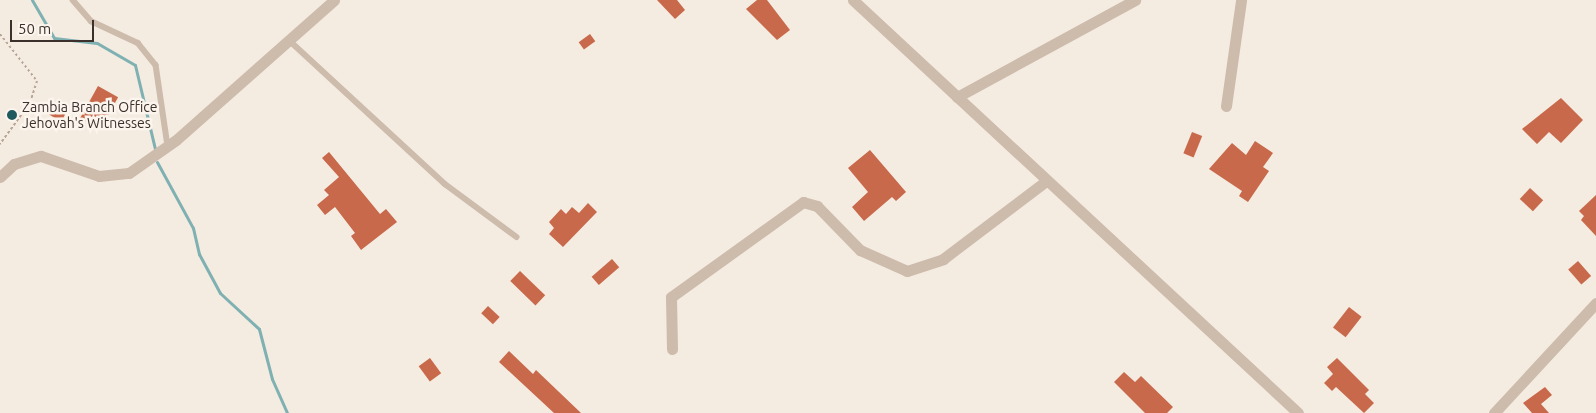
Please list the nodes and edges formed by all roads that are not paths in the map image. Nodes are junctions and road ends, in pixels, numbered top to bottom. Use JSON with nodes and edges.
{"nodes":[{"id":1,"x":72,"y":0,"type":"edge"},
{"id":2,"x":334,"y":0,"type":"edge"},
{"id":3,"x":853,"y":0,"type":"edge"},
{"id":4,"x":1135,"y":0,"type":"edge"},
{"id":5,"x":1241,"y":0,"type":"edge"},
{"id":6,"x":289,"y":40,"type":"junction"},
{"id":7,"x":957,"y":97,"type":"junction"},
{"id":8,"x":1226,"y":106,"type":"dead end"},
{"id":9,"x":168,"y":146,"type":"junction"},
{"id":10,"x":0,"y":177,"type":"edge"},
{"id":11,"x":1046,"y":181,"type":"junction"},
{"id":12,"x":517,"y":237,"type":"dead end"},
{"id":13,"x":1596,"y":303,"type":"edge"},
{"id":14,"x":672,"y":349,"type":"dead end"},
{"id":15,"x":1298,"y":413,"type":"edge"},
{"id":16,"x":1494,"y":413,"type":"edge"}],
"edges":[{"from":1,"to":9,"type":"lane"},
{"from":2,"to":6,"type":"street"},
{"from":3,"to":7,"type":"street"},
{"from":4,"to":7,"type":"street"},
{"from":5,"to":8,"type":"street"},
{"from":6,"to":9,"type":"street"},
{"from":6,"to":12,"type":"lane"},
{"from":7,"to":11,"type":"street"},
{"from":9,"to":10,"type":"street"},
{"from":11,"to":14,"type":"street"},
{"from":11,"to":15,"type":"street"},
{"from":13,"to":16,"type":"street"}]}
